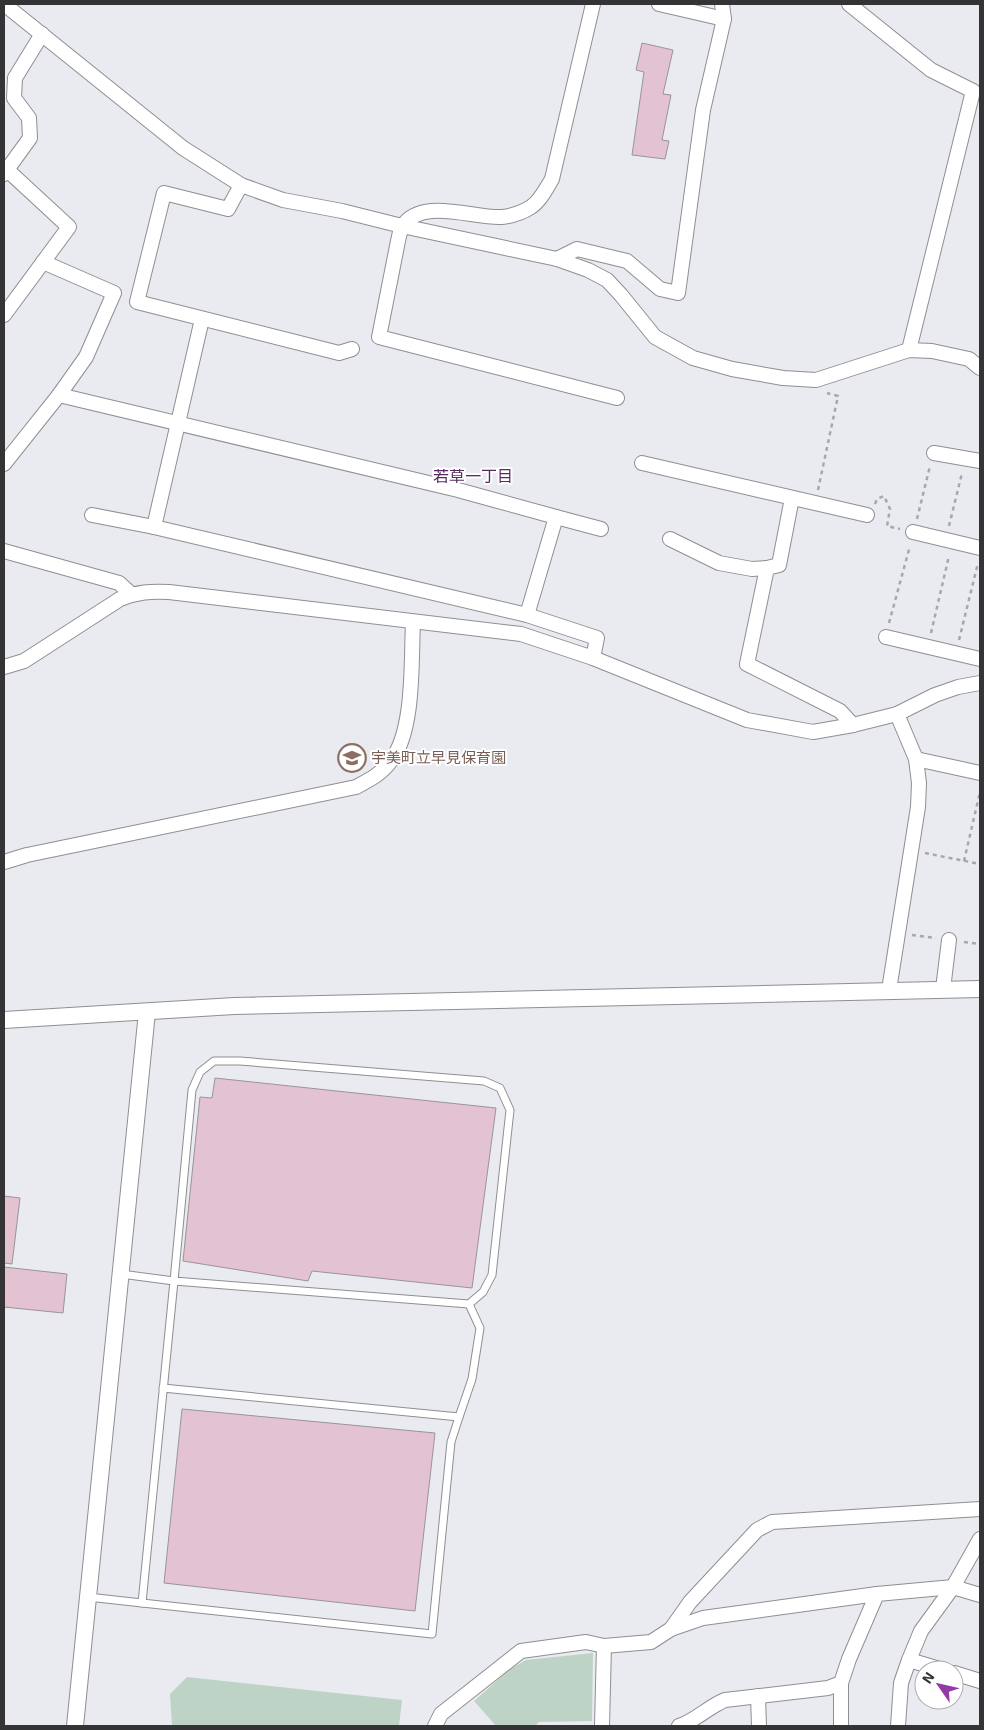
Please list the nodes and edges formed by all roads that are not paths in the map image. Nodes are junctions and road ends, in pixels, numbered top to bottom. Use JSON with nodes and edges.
{"nodes":[{"id":1,"x":4,"y":4,"type":"edge"},
{"id":2,"x":593,"y":4,"type":"edge"},
{"id":3,"x":659,"y":4,"type":"edge"},
{"id":4,"x":722,"y":4,"type":"edge"},
{"id":5,"x":849,"y":4,"type":"edge"},
{"id":6,"x":724,"y":19,"type":"junction"},
{"id":7,"x":42,"y":34,"type":"junction"},
{"id":8,"x":5,"y":170,"type":"edge"},
{"id":9,"x":241,"y":185,"type":"junction"},
{"id":10,"x":402,"y":226,"type":"junction"},
{"id":11,"x":557,"y":259,"type":"junction"},
{"id":12,"x":44,"y":262,"type":"junction"},
{"id":13,"x":4,"y":316,"type":"edge"},
{"id":14,"x":202,"y":319,"type":"junction"},
{"id":15,"x":352,"y":349,"type":"dead end"},
{"id":16,"x":909,"y":350,"type":"junction"},
{"id":17,"x":980,"y":368,"type":"edge"},
{"id":18,"x":59,"y":395,"type":"junction"},
{"id":19,"x":617,"y":398,"type":"dead end"},
{"id":20,"x":179,"y":424,"type":"junction"},
{"id":21,"x":934,"y":453,"type":"road end"},
{"id":22,"x":980,"y":461,"type":"edge"},
{"id":23,"x":642,"y":463,"type":"dead end"},
{"id":24,"x":4,"y":464,"type":"edge"},
{"id":25,"x":792,"y":498,"type":"junction"},
{"id":26,"x":92,"y":515,"type":"dead end"},
{"id":27,"x":867,"y":515,"type":"road end"},
{"id":28,"x":556,"y":517,"type":"junction"},
{"id":29,"x":154,"y":527,"type":"junction"},
{"id":30,"x":601,"y":529,"type":"dead end"},
{"id":31,"x":913,"y":532,"type":"road end"},
{"id":32,"x":670,"y":539,"type":"dead end"},
{"id":33,"x":980,"y":548,"type":"edge"},
{"id":34,"x":4,"y":551,"type":"edge"},
{"id":35,"x":767,"y":568,"type":"junction"},
{"id":36,"x":131,"y":594,"type":"junction"},
{"id":37,"x":526,"y":615,"type":"junction"},
{"id":38,"x":413,"y":622,"type":"junction"},
{"id":39,"x":886,"y":637,"type":"road end"},
{"id":40,"x":593,"y":658,"type":"junction"},
{"id":41,"x":980,"y":659,"type":"edge"},
{"id":42,"x":4,"y":667,"type":"edge"},
{"id":43,"x":980,"y":683,"type":"edge"},
{"id":44,"x":897,"y":714,"type":"junction"},
{"id":45,"x":853,"y":725,"type":"junction"},
{"id":46,"x":916,"y":759,"type":"junction"},
{"id":47,"x":980,"y":773,"type":"edge"},
{"id":48,"x":4,"y":862,"type":"edge"},
{"id":49,"x":949,"y":940,"type":"dead end"},
{"id":50,"x":943,"y":989,"type":"junction"},
{"id":51,"x":980,"y":989,"type":"edge"},
{"id":52,"x":889,"y":990,"type":"junction"},
{"id":53,"x":147,"y":1012,"type":"junction"},
{"id":54,"x":4,"y":1020,"type":"edge"},
{"id":55,"x":120,"y":1274,"type":"junction"},
{"id":56,"x":174,"y":1282,"type":"junction"},
{"id":57,"x":470,"y":1304,"type":"junction"},
{"id":58,"x":163,"y":1388,"type":"junction"},
{"id":59,"x":459,"y":1417,"type":"junction"},
{"id":60,"x":980,"y":1509,"type":"edge"},
{"id":61,"x":980,"y":1539,"type":"edge"},
{"id":62,"x":953,"y":1587,"type":"junction"},
{"id":63,"x":877,"y":1594,"type":"junction"},
{"id":64,"x":980,"y":1594,"type":"edge"},
{"id":65,"x":88,"y":1598,"type":"junction"},
{"id":66,"x":142,"y":1603,"type":"junction"},
{"id":67,"x":671,"y":1629,"type":"junction"},
{"id":68,"x":604,"y":1646,"type":"junction"},
{"id":69,"x":909,"y":1660,"type":"junction"},
{"id":70,"x":914,"y":1661,"type":"edge"},
{"id":71,"x":964,"y":1677,"type":"edge"},
{"id":72,"x":980,"y":1682,"type":"edge"},
{"id":73,"x":841,"y":1683,"type":"junction"},
{"id":74,"x":758,"y":1696,"type":"junction"},
{"id":75,"x":75,"y":1726,"type":"edge"},
{"id":76,"x":435,"y":1726,"type":"edge"},
{"id":77,"x":602,"y":1726,"type":"edge"},
{"id":78,"x":680,"y":1726,"type":"edge"},
{"id":79,"x":759,"y":1726,"type":"edge"},
{"id":80,"x":841,"y":1726,"type":"edge"},
{"id":81,"x":898,"y":1726,"type":"edge"}],
"edges":[{"from":1,"to":7,"type":"street"},
{"from":2,"to":10,"type":"street"},
{"from":3,"to":6,"type":"street"},
{"from":4,"to":6,"type":"street"},
{"from":5,"to":16,"type":"street"},
{"from":6,"to":11,"type":"street"},
{"from":7,"to":8,"type":"street"},
{"from":7,"to":9,"type":"street"},
{"from":8,"to":12,"type":"street"},
{"from":9,"to":10,"type":"street"},
{"from":9,"to":14,"type":"street"},
{"from":10,"to":11,"type":"street"},
{"from":10,"to":19,"type":"street"},
{"from":11,"to":16,"type":"street"},
{"from":12,"to":13,"type":"street"},
{"from":12,"to":18,"type":"street"},
{"from":14,"to":15,"type":"street"},
{"from":14,"to":20,"type":"street"},
{"from":16,"to":17,"type":"street"},
{"from":18,"to":20,"type":"street"},
{"from":18,"to":24,"type":"street"},
{"from":20,"to":28,"type":"street"},
{"from":20,"to":29,"type":"street"},
{"from":21,"to":22,"type":"street"},
{"from":23,"to":25,"type":"street"},
{"from":25,"to":27,"type":"street"},
{"from":25,"to":35,"type":"street"},
{"from":26,"to":29,"type":"street"},
{"from":28,"to":30,"type":"street"},
{"from":28,"to":37,"type":"street"},
{"from":29,"to":37,"type":"street"},
{"from":31,"to":33,"type":"street"},
{"from":32,"to":35,"type":"street"},
{"from":34,"to":36,"type":"street"},
{"from":35,"to":45,"type":"street"},
{"from":36,"to":38,"type":"street"},
{"from":36,"to":42,"type":"street"},
{"from":37,"to":40,"type":"street"},
{"from":38,"to":40,"type":"street"},
{"from":38,"to":48,"type":"street"},
{"from":39,"to":41,"type":"street"},
{"from":40,"to":45,"type":"street"},
{"from":43,"to":44,"type":"street"},
{"from":44,"to":45,"type":"street"},
{"from":44,"to":46,"type":"street"},
{"from":46,"to":47,"type":"street"},
{"from":46,"to":52,"type":"street"},
{"from":49,"to":50,"type":"street"},
{"from":50,"to":51,"type":"street"},
{"from":50,"to":52,"type":"street"},
{"from":52,"to":53,"type":"street"},
{"from":53,"to":54,"type":"street"},
{"from":53,"to":55,"type":"street"},
{"from":55,"to":56,"type":"lane"},
{"from":55,"to":65,"type":"street"},
{"from":56,"to":57,"type":"lane"},
{"from":56,"to":57,"type":"lane"},
{"from":56,"to":58,"type":"lane"},
{"from":57,"to":59,"type":"lane"},
{"from":58,"to":59,"type":"lane"},
{"from":58,"to":66,"type":"lane"},
{"from":59,"to":66,"type":"lane"},
{"from":60,"to":67,"type":"street"},
{"from":61,"to":62,"type":"street"},
{"from":62,"to":63,"type":"street"},
{"from":62,"to":64,"type":"street"},
{"from":62,"to":69,"type":"street"},
{"from":63,"to":67,"type":"street"},
{"from":63,"to":73,"type":"street"},
{"from":65,"to":66,"type":"lane"},
{"from":65,"to":75,"type":"street"},
{"from":67,"to":68,"type":"street"},
{"from":68,"to":76,"type":"street"},
{"from":68,"to":77,"type":"street"},
{"from":69,"to":70,"type":"street"},
{"from":69,"to":81,"type":"street"},
{"from":71,"to":72,"type":"street"},
{"from":73,"to":74,"type":"street"},
{"from":73,"to":80,"type":"street"},
{"from":74,"to":78,"type":"street"},
{"from":74,"to":79,"type":"street"}]}
